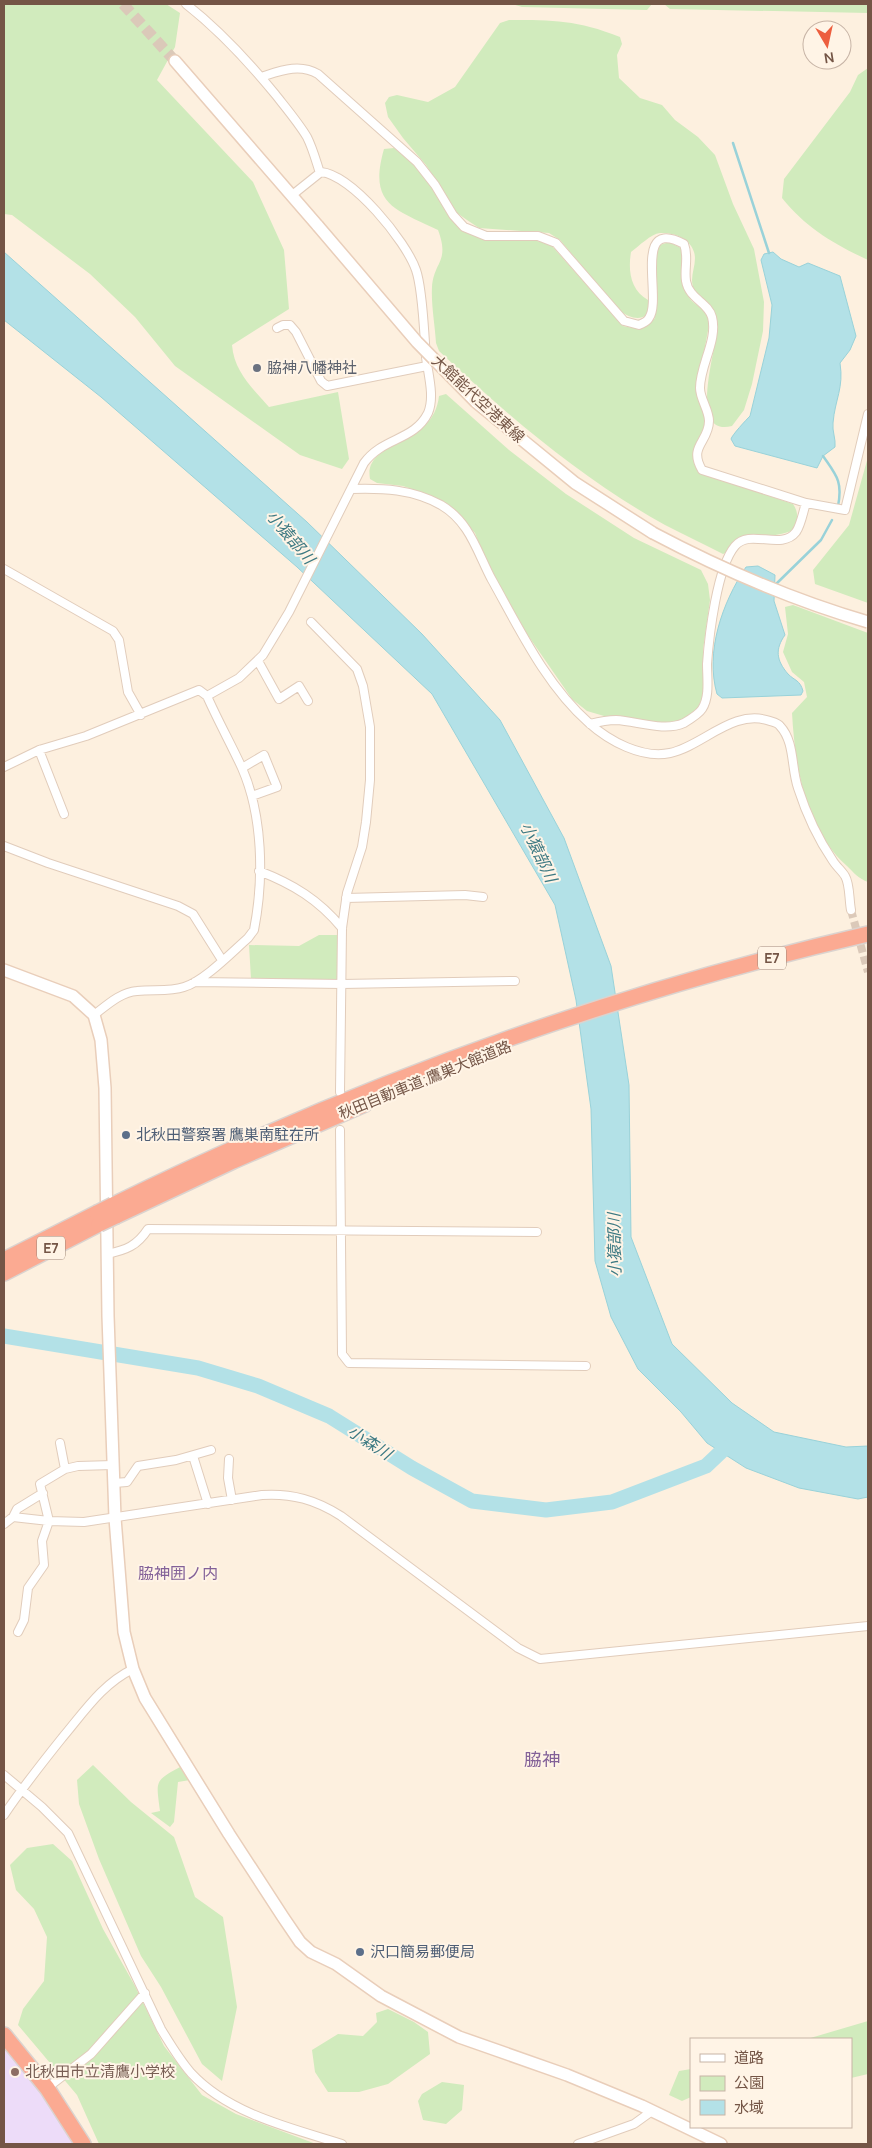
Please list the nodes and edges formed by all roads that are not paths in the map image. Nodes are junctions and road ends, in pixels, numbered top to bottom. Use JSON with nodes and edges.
{"nodes":[{"id":1,"x":186,"y":4,"type":"edge"},
{"id":2,"x":175,"y":60,"type":"tunnel mouth"},
{"id":3,"x":261,"y":77,"type":"junction"},
{"id":4,"x":320,"y":173,"type":"junction"},
{"id":5,"x":291,"y":196,"type":"junction"},
{"id":6,"x":278,"y":328,"type":"dead end"},
{"id":7,"x":427,"y":366,"type":"junction"},
{"id":8,"x":868,"y":414,"type":"edge"},
{"id":9,"x":351,"y":489,"type":"junction"},
{"id":10,"x":806,"y":503,"type":"junction"},
{"id":11,"x":4,"y":569,"type":"edge"},
{"id":12,"x":311,"y":622,"type":"dead end"},
{"id":13,"x":868,"y":622,"type":"edge"},
{"id":14,"x":258,"y":661,"type":"junction"},
{"id":15,"x":207,"y":696,"type":"junction"},
{"id":16,"x":308,"y":701,"type":"dead end"},
{"id":17,"x":141,"y":715,"type":"junction"},
{"id":18,"x":590,"y":724,"type":"junction"},
{"id":19,"x":39,"y":750,"type":"junction"},
{"id":20,"x":4,"y":767,"type":"edge"},
{"id":21,"x":242,"y":768,"type":"junction"},
{"id":22,"x":252,"y":796,"type":"junction"},
{"id":23,"x":64,"y":814,"type":"dead end"},
{"id":24,"x":4,"y":846,"type":"edge"},
{"id":25,"x":259,"y":871,"type":"junction"},
{"id":26,"x":483,"y":897,"type":"dead end"},
{"id":27,"x":346,"y":898,"type":"junction"},
{"id":28,"x":851,"y":910,"type":"tunnel mouth"},
{"id":29,"x":342,"y":928,"type":"junction"},
{"id":30,"x":868,"y":934,"type":"edge"},
{"id":31,"x":868,"y":943,"type":"edge"},
{"id":32,"x":222,"y":960,"type":"junction"},
{"id":33,"x":4,"y":970,"type":"edge"},
{"id":34,"x":516,"y":981,"type":"dead end"},
{"id":35,"x":194,"y":982,"type":"junction"},
{"id":36,"x":342,"y":984,"type":"junction"},
{"id":37,"x":677,"y":988,"type":"junction"},
{"id":38,"x":94,"y":1015,"type":"junction"},
{"id":39,"x":340,"y":1092,"type":"dead end"},
{"id":40,"x":340,"y":1130,"type":"dead end"},
{"id":41,"x":98,"y":1218,"type":"junction"},
{"id":42,"x":340,"y":1232,"type":"junction"},
{"id":43,"x":537,"y":1232,"type":"dead end"},
{"id":44,"x":107,"y":1254,"type":"junction"},
{"id":45,"x":4,"y":1260,"type":"edge"},
{"id":46,"x":4,"y":1273,"type":"edge"},
{"id":47,"x":586,"y":1366,"type":"dead end"},
{"id":48,"x":60,"y":1443,"type":"dead end"},
{"id":49,"x":211,"y":1450,"type":"dead end"},
{"id":50,"x":193,"y":1456,"type":"junction"},
{"id":51,"x":228,"y":1459,"type":"dead end"},
{"id":52,"x":113,"y":1465,"type":"junction"},
{"id":53,"x":65,"y":1469,"type":"junction"},
{"id":54,"x":114,"y":1483,"type":"junction"},
{"id":55,"x":43,"y":1493,"type":"junction"},
{"id":56,"x":232,"y":1500,"type":"junction"},
{"id":57,"x":208,"y":1504,"type":"junction"},
{"id":58,"x":13,"y":1517,"type":"junction"},
{"id":59,"x":115,"y":1518,"type":"junction"},
{"id":60,"x":49,"y":1522,"type":"junction"},
{"id":61,"x":4,"y":1524,"type":"edge"},
{"id":62,"x":868,"y":1626,"type":"edge"},
{"id":63,"x":18,"y":1632,"type":"dead end"},
{"id":64,"x":133,"y":1669,"type":"junction"},
{"id":65,"x":4,"y":1775,"type":"edge"},
{"id":66,"x":20,"y":1790,"type":"junction"},
{"id":67,"x":4,"y":1814,"type":"edge"},
{"id":68,"x":145,"y":1993,"type":"junction"},
{"id":69,"x":4,"y":2035,"type":"edge"},
{"id":70,"x":47,"y":2088,"type":"junction"},
{"id":71,"x":652,"y":2111,"type":"junction"},
{"id":72,"x":83,"y":2144,"type":"edge"},
{"id":73,"x":342,"y":2144,"type":"edge"},
{"id":74,"x":578,"y":2144,"type":"edge"},
{"id":75,"x":721,"y":2144,"type":"edge"}],
"edges":[{"from":1,"to":3,"type":"street"},
{"from":2,"to":5,"type":"street","name":"大館能代空港東線"},
{"from":3,"to":4,"type":"street"},
{"from":3,"to":10,"type":"street"},
{"from":4,"to":5,"type":"street"},
{"from":4,"to":7,"type":"street"},
{"from":5,"to":13,"type":"street","name":"大館能代空港東線","bridge":true},
{"from":6,"to":7,"type":"street"},
{"from":7,"to":9,"type":"street"},
{"from":8,"to":10,"type":"street"},
{"from":9,"to":14,"type":"street"},
{"from":9,"to":18,"type":"street"},
{"from":10,"to":18,"type":"street"},
{"from":11,"to":17,"type":"street"},
{"from":12,"to":27,"type":"street"},
{"from":14,"to":15,"type":"street"},
{"from":14,"to":16,"type":"street"},
{"from":15,"to":17,"type":"street"},
{"from":15,"to":21,"type":"street"},
{"from":17,"to":19,"type":"street"},
{"from":18,"to":28,"type":"street"},
{"from":19,"to":20,"type":"street"},
{"from":19,"to":23,"type":"street"},
{"from":21,"to":22,"type":"street"},
{"from":21,"to":22,"type":"street"},
{"from":22,"to":25,"type":"street"},
{"from":24,"to":32,"type":"street"},
{"from":25,"to":29,"type":"street"},
{"from":25,"to":32,"type":"street"},
{"from":26,"to":27,"type":"street"},
{"from":27,"to":29,"type":"street"},
{"from":29,"to":36,"type":"street"},
{"from":30,"to":37,"type":"highway","name":"秋田自動車道;鷹巣大館道路","number":"E7"},
{"from":31,"to":37,"type":"highway","name":"秋田自動車道;鷹巣大館道路","number":"E7"},
{"from":32,"to":35,"type":"street"},
{"from":33,"to":38,"type":"street"},
{"from":34,"to":36,"type":"street"},
{"from":35,"to":36,"type":"street"},
{"from":35,"to":38,"type":"street"},
{"from":36,"to":39,"type":"street"},
{"from":37,"to":41,"type":"highway","name":"秋田自動車道;鷹巣大館道路","number":"E7","bridge":true},
{"from":38,"to":44,"type":"street"},
{"from":40,"to":42,"type":"street"},
{"from":41,"to":45,"type":"highway","name":"秋田自動車道;鷹巣大館道路","number":"E7"},
{"from":41,"to":46,"type":"highway","name":"秋田自動車道;鷹巣大館道路","number":"E7"},
{"from":42,"to":43,"type":"street"},
{"from":42,"to":44,"type":"street"},
{"from":42,"to":47,"type":"street"},
{"from":44,"to":52,"type":"street"},
{"from":48,"to":53,"type":"street"},
{"from":49,"to":50,"type":"street"},
{"from":50,"to":54,"type":"street"},
{"from":50,"to":57,"type":"street"},
{"from":51,"to":56,"type":"street"},
{"from":52,"to":53,"type":"street"},
{"from":52,"to":54,"type":"street"},
{"from":53,"to":55,"type":"street"},
{"from":54,"to":59,"type":"street"},
{"from":55,"to":58,"type":"street"},
{"from":55,"to":60,"type":"street"},
{"from":56,"to":57,"type":"street"},
{"from":56,"to":62,"type":"street"},
{"from":57,"to":59,"type":"street"},
{"from":58,"to":60,"type":"street"},
{"from":58,"to":61,"type":"street"},
{"from":59,"to":60,"type":"street"},
{"from":59,"to":64,"type":"street"},
{"from":60,"to":63,"type":"street"},
{"from":64,"to":66,"type":"street"},
{"from":64,"to":71,"type":"street"},
{"from":65,"to":66,"type":"street"},
{"from":66,"to":67,"type":"street"},
{"from":66,"to":68,"type":"street"},
{"from":68,"to":70,"type":"street"},
{"from":68,"to":73,"type":"street"},
{"from":69,"to":70,"type":"highway"},
{"from":70,"to":72,"type":"highway"},
{"from":71,"to":74,"type":"street"},
{"from":71,"to":75,"type":"street"}]}
